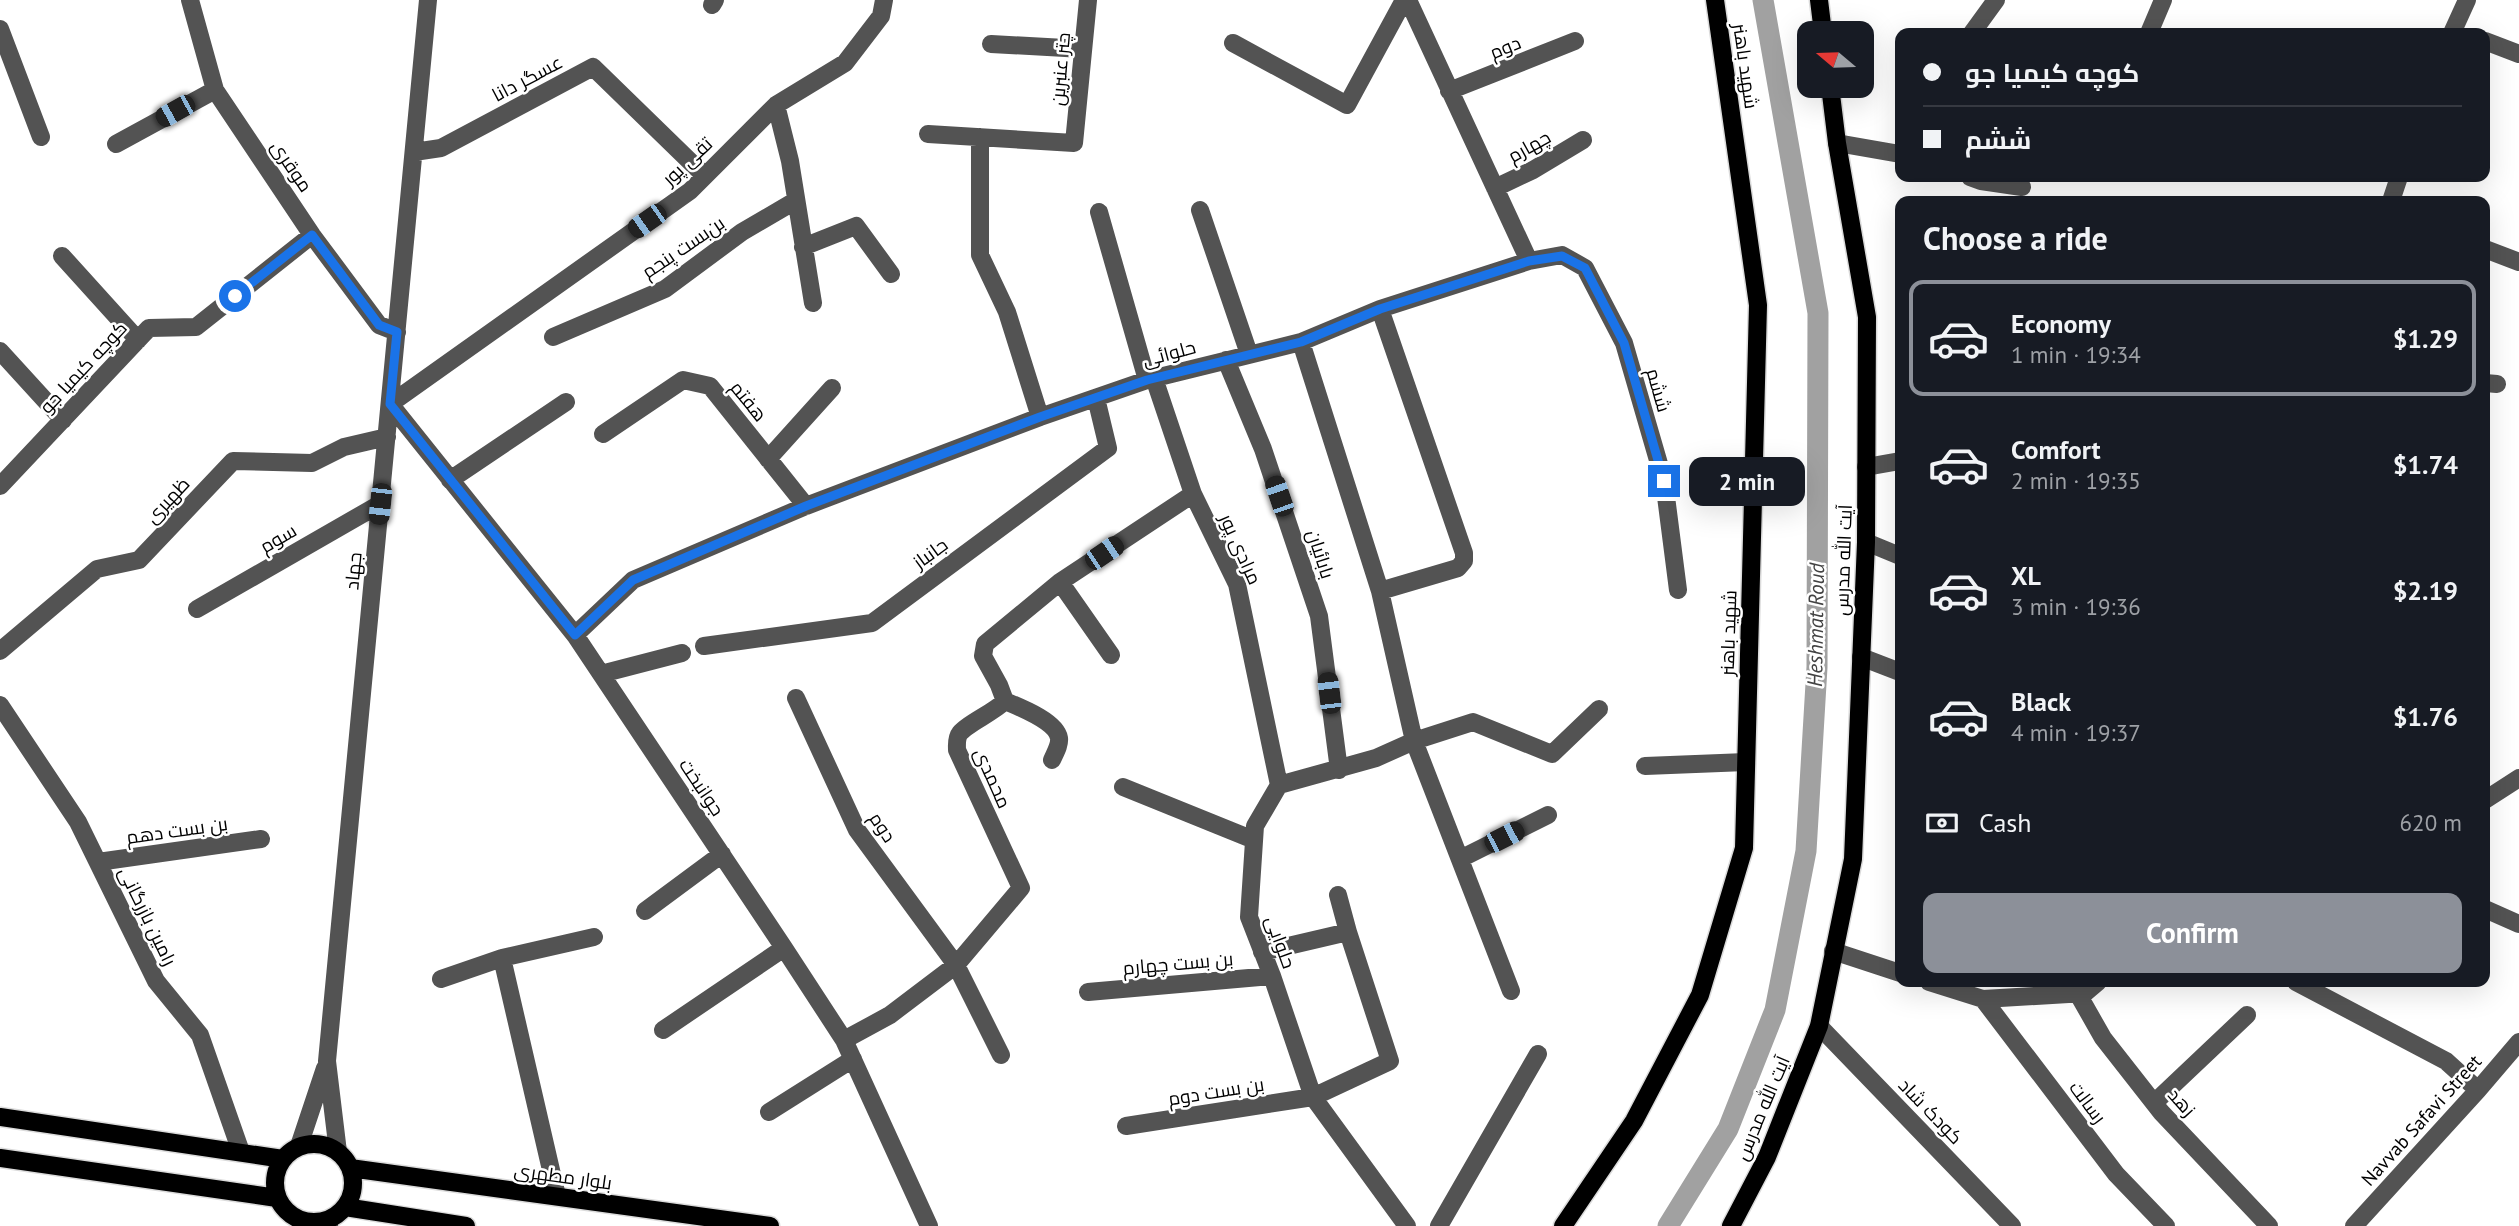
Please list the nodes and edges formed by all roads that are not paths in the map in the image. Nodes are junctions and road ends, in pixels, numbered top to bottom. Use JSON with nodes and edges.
{"nodes":[{"id":1,"x":190,"y":0,"type":"edge"},
{"id":2,"x":428,"y":0,"type":"edge"},
{"id":3,"x":884,"y":0,"type":"edge"},
{"id":4,"x":1088,"y":0,"type":"edge"},
{"id":5,"x":1406,"y":0,"type":"edge"},
{"id":6,"x":1715,"y":0,"type":"edge"},
{"id":7,"x":1819,"y":0,"type":"edge"},
{"id":8,"x":1996,"y":0,"type":"edge"},
{"id":9,"x":2163,"y":0,"type":"edge"},
{"id":10,"x":2467,"y":0,"type":"edge"},
{"id":11,"x":1822,"y":21,"type":"edge"},
{"id":12,"x":1976,"y":28,"type":"edge"},
{"id":13,"x":2151,"y":28,"type":"edge"},
{"id":14,"x":2458,"y":28,"type":"edge"},
{"id":15,"x":0,"y":29,"type":"edge"},
{"id":16,"x":1575,"y":41,"type":"dead end"},
{"id":17,"x":1233,"y":43,"type":"dead end"},
{"id":18,"x":2490,"y":43,"type":"edge"},
{"id":19,"x":991,"y":44,"type":"dead end"},
{"id":20,"x":1083,"y":49,"type":"junction"},
{"id":21,"x":2519,"y":54,"type":"edge"},
{"id":22,"x":215,"y":90,"type":"junction"},
{"id":23,"x":1449,"y":91,"type":"junction"},
{"id":24,"x":1831,"y":98,"type":"edge"},
{"id":25,"x":776,"y":105,"type":"junction"},
{"id":26,"x":928,"y":134,"type":"dead end"},
{"id":27,"x":41,"y":136,"type":"dead end"},
{"id":28,"x":980,"y":137,"type":"junction"},
{"id":29,"x":1583,"y":140,"type":"dead end"},
{"id":30,"x":1837,"y":143,"type":"junction"},
{"id":31,"x":116,"y":144,"type":"dead end"},
{"id":32,"x":414,"y":152,"type":"junction"},
{"id":33,"x":1895,"y":153,"type":"edge"},
{"id":34,"x":705,"y":176,"type":"junction"},
{"id":35,"x":1988,"y":182,"type":"edge"},
{"id":36,"x":2022,"y":187,"type":"dead end"},
{"id":37,"x":1495,"y":188,"type":"junction"},
{"id":38,"x":795,"y":201,"type":"junction"},
{"id":39,"x":1200,"y":210,"type":"dead end"},
{"id":40,"x":1099,"y":212,"type":"dead end"},
{"id":41,"x":312,"y":235,"type":"junction"},
{"id":42,"x":803,"y":247,"type":"junction"},
{"id":43,"x":2490,"y":250,"type":"edge"},
{"id":44,"x":62,"y":256,"type":"dead end"},
{"id":45,"x":1529,"y":261,"type":"junction"},
{"id":46,"x":2519,"y":262,"type":"edge"},
{"id":47,"x":891,"y":275,"type":"dead end"},
{"id":48,"x":813,"y":303,"type":"dead end"},
{"id":49,"x":1380,"y":309,"type":"junction"},
{"id":50,"x":397,"y":332,"type":"junction"},
{"id":51,"x":553,"y":337,"type":"dead end"},
{"id":52,"x":138,"y":340,"type":"junction"},
{"id":53,"x":1301,"y":342,"type":"junction"},
{"id":54,"x":0,"y":351,"type":"edge"},
{"id":55,"x":1249,"y":354,"type":"junction"},
{"id":56,"x":1226,"y":360,"type":"junction"},
{"id":57,"x":1151,"y":379,"type":"junction"},
{"id":58,"x":832,"y":388,"type":"dead end"},
{"id":59,"x":1096,"y":398,"type":"junction"},
{"id":60,"x":566,"y":402,"type":"dead end"},
{"id":61,"x":390,"y":404,"type":"junction"},
{"id":62,"x":1040,"y":417,"type":"junction"},
{"id":63,"x":62,"y":420,"type":"junction"},
{"id":64,"x":603,"y":434,"type":"dead end"},
{"id":65,"x":387,"y":437,"type":"junction"},
{"id":66,"x":768,"y":459,"type":"junction"},
{"id":67,"x":1895,"y":462,"type":"edge"},
{"id":68,"x":1866,"y":467,"type":"junction"},
{"id":69,"x":450,"y":480,"type":"junction"},
{"id":70,"x":1,"y":482,"type":"edge"},
{"id":71,"x":1193,"y":494,"type":"junction"},
{"id":72,"x":380,"y":504,"type":"junction"},
{"id":73,"x":806,"y":506,"type":"junction"},
{"id":74,"x":1866,"y":542,"type":"junction"},
{"id":75,"x":1895,"y":553,"type":"edge"},
{"id":76,"x":1060,"y":582,"type":"junction"},
{"id":77,"x":1678,"y":590,"type":"dead end"},
{"id":78,"x":1380,"y":591,"type":"junction"},
{"id":79,"x":197,"y":609,"type":"dead end"},
{"id":80,"x":575,"y":635,"type":"junction"},
{"id":81,"x":704,"y":646,"type":"dead end"},
{"id":82,"x":0,"y":651,"type":"edge"},
{"id":83,"x":682,"y":653,"type":"dead end"},
{"id":84,"x":1111,"y":655,"type":"dead end"},
{"id":85,"x":1861,"y":657,"type":"junction"},
{"id":86,"x":1895,"y":670,"type":"edge"},
{"id":87,"x":601,"y":674,"type":"junction"},
{"id":88,"x":796,"y":698,"type":"dead end"},
{"id":89,"x":1005,"y":701,"type":"junction"},
{"id":90,"x":0,"y":705,"type":"edge"},
{"id":91,"x":1599,"y":709,"type":"dead end"},
{"id":92,"x":1414,"y":741,"type":"junction"},
{"id":93,"x":1052,"y":760,"type":"dead end"},
{"id":94,"x":1746,"y":762,"type":"junction"},
{"id":95,"x":1645,"y":766,"type":"dead end"},
{"id":96,"x":1339,"y":770,"type":"junction"},
{"id":97,"x":2519,"y":778,"type":"edge"},
{"id":98,"x":1279,"y":785,"type":"junction"},
{"id":99,"x":1123,"y":787,"type":"dead end"},
{"id":100,"x":2490,"y":797,"type":"edge"},
{"id":101,"x":1548,"y":815,"type":"dead end"},
{"id":102,"x":261,"y":839,"type":"dead end"},
{"id":103,"x":1254,"y":840,"type":"junction"},
{"id":104,"x":722,"y":854,"type":"junction"},
{"id":105,"x":1460,"y":859,"type":"junction"},
{"id":106,"x":98,"y":862,"type":"junction"},
{"id":107,"x":1338,"y":895,"type":"dead end"},
{"id":108,"x":645,"y":911,"type":"dead end"},
{"id":109,"x":2490,"y":911,"type":"edge"},
{"id":110,"x":2519,"y":924,"type":"edge"},
{"id":111,"x":1348,"y":932,"type":"junction"},
{"id":112,"x":594,"y":937,"type":"dead end"},
{"id":113,"x":784,"y":948,"type":"junction"},
{"id":114,"x":1833,"y":951,"type":"junction"},
{"id":115,"x":1262,"y":952,"type":"junction"},
{"id":116,"x":502,"y":958,"type":"junction"},
{"id":117,"x":956,"y":965,"type":"junction"},
{"id":118,"x":1895,"y":971,"type":"edge"},
{"id":119,"x":1272,"y":976,"type":"junction"},
{"id":120,"x":441,"y":979,"type":"dead end"},
{"id":121,"x":1945,"y":987,"type":"edge"},
{"id":122,"x":2092,"y":987,"type":"edge"},
{"id":123,"x":2305,"y":987,"type":"edge"},
{"id":124,"x":1511,"y":991,"type":"dead end"},
{"id":125,"x":1088,"y":992,"type":"dead end"},
{"id":126,"x":2078,"y":994,"type":"junction"},
{"id":127,"x":1983,"y":999,"type":"junction"},
{"id":128,"x":2247,"y":1015,"type":"dead end"},
{"id":129,"x":1819,"y":1026,"type":"junction"},
{"id":130,"x":663,"y":1030,"type":"dead end"},
{"id":131,"x":844,"y":1040,"type":"junction"},
{"id":132,"x":2519,"y":1042,"type":"edge"},
{"id":133,"x":1538,"y":1054,"type":"dead end"},
{"id":134,"x":1001,"y":1055,"type":"dead end"},
{"id":135,"x":853,"y":1059,"type":"junction"},
{"id":136,"x":327,"y":1061,"type":"junction"},
{"id":137,"x":2478,"y":1090,"type":"junction"},
{"id":138,"x":1313,"y":1097,"type":"junction"},
{"id":139,"x":2154,"y":1103,"type":"junction"},
{"id":140,"x":769,"y":1112,"type":"dead end"},
{"id":141,"x":0,"y":1117,"type":"edge"},
{"id":142,"x":1126,"y":1126,"type":"dead end"},
{"id":143,"x":299,"y":1146,"type":"junction"},
{"id":144,"x":241,"y":1152,"type":"junction"},
{"id":145,"x":338,"y":1152,"type":"junction"},
{"id":146,"x":0,"y":1158,"type":"edge"},
{"id":147,"x":282,"y":1159,"type":"junction"},
{"id":148,"x":350,"y":1168,"type":"junction"},
{"id":149,"x":557,"y":1196,"type":"junction"},
{"id":150,"x":277,"y":1198,"type":"junction"},
{"id":151,"x":345,"y":1207,"type":"junction"},
{"id":152,"x":329,"y":1223,"type":"edge"},
{"id":153,"x":1736,"y":1223,"type":"edge"},
{"id":154,"x":466,"y":1226,"type":"edge"},
{"id":155,"x":769,"y":1226,"type":"edge"},
{"id":156,"x":929,"y":1226,"type":"edge"},
{"id":157,"x":1407,"y":1226,"type":"edge"},
{"id":158,"x":1439,"y":1226,"type":"edge"},
{"id":159,"x":1563,"y":1226,"type":"edge"},
{"id":160,"x":2011,"y":1226,"type":"edge"},
{"id":161,"x":2166,"y":1226,"type":"edge"},
{"id":162,"x":2269,"y":1226,"type":"edge"},
{"id":163,"x":2354,"y":1226,"type":"edge"}],
"edges":[{"from":1,"to":22,"type":"street","name":"موقری"},
{"from":2,"to":32,"type":"street","name":"جهاد"},
{"from":3,"to":25,"type":"street","name":"تقی پور"},
{"from":4,"to":20,"type":"street","name":"چتر عنبرین"},
{"from":5,"to":17,"type":"street"},
{"from":5,"to":23,"type":"street"},
{"from":6,"to":94,"type":"main road","name":"شهید باهنر"},
{"from":7,"to":11,"type":"main road"},
{"from":8,"to":12,"type":"street"},
{"from":9,"to":13,"type":"street"},
{"from":10,"to":14,"type":"street"},
{"from":15,"to":27,"type":"street"},
{"from":16,"to":23,"type":"street","name":"دوم"},
{"from":18,"to":21,"type":"street"},
{"from":19,"to":20,"type":"street"},
{"from":20,"to":28,"type":"street","name":"چتر عنبرین"},
{"from":22,"to":31,"type":"street"},
{"from":22,"to":41,"type":"street","name":"موقری"},
{"from":23,"to":37,"type":"street"},
{"from":24,"to":30,"type":"main road","name":"آیت الله مدرس"},
{"from":25,"to":34,"type":"street","name":"تقی پور"},
{"from":25,"to":38,"type":"street"},
{"from":26,"to":28,"type":"street"},
{"from":28,"to":62,"type":"street"},
{"from":29,"to":37,"type":"street","name":"چهارم"},
{"from":30,"to":33,"type":"street"},
{"from":30,"to":68,"type":"main road","name":"آیت الله مدرس"},
{"from":32,"to":34,"type":"street","name":"عسگر دانا"},
{"from":32,"to":50,"type":"street","name":"جهاد"},
{"from":34,"to":61,"type":"street","name":"تقی پور"},
{"from":35,"to":36,"type":"street"},
{"from":37,"to":45,"type":"street"},
{"from":38,"to":42,"type":"street"},
{"from":38,"to":51,"type":"street","name":"بن‌بست پنجم"},
{"from":39,"to":55,"type":"street"},
{"from":40,"to":57,"type":"street","name":"مرادی پور"},
{"from":41,"to":50,"type":"street","name":"موقری"},
{"from":41,"to":52,"type":"street","name":"کوچه کیمیا جو"},
{"from":42,"to":47,"type":"street"},
{"from":42,"to":48,"type":"street"},
{"from":43,"to":46,"type":"street"},
{"from":44,"to":52,"type":"street"},
{"from":45,"to":49,"type":"street","name":"حلوائی"},
{"from":45,"to":77,"type":"street","name":"ششم"},
{"from":49,"to":53,"type":"street","name":"حلوائی"},
{"from":49,"to":78,"type":"street"},
{"from":50,"to":61,"type":"street","name":"جهاد"},
{"from":52,"to":63,"type":"street","name":"کوچه کیمیا جو"},
{"from":53,"to":55,"type":"street","name":"حلوائی"},
{"from":53,"to":78,"type":"street"},
{"from":54,"to":63,"type":"street"},
{"from":55,"to":56,"type":"street","name":"حلوائی"},
{"from":56,"to":57,"type":"street","name":"حلوائی"},
{"from":56,"to":96,"type":"street","name":"بابائیان"},
{"from":57,"to":59,"type":"street","name":"حلوائی"},
{"from":57,"to":71,"type":"street","name":"مرادی پور"},
{"from":58,"to":66,"type":"street"},
{"from":59,"to":62,"type":"street","name":"حلوائی"},
{"from":59,"to":81,"type":"street","name":"جانباز"},
{"from":60,"to":69,"type":"street"},
{"from":61,"to":65,"type":"street","name":"جهاد"},
{"from":61,"to":69,"type":"street","name":"جوانبخت"},
{"from":62,"to":73,"type":"street","name":"حلوائی"},
{"from":63,"to":70,"type":"street","name":"کوچه کیمیا جو"},
{"from":64,"to":66,"type":"street","name":"هفتم"},
{"from":65,"to":72,"type":"street","name":"جهاد"},
{"from":65,"to":82,"type":"street","name":"ظهیری"},
{"from":66,"to":73,"type":"street","name":"هفتم"},
{"from":67,"to":68,"type":"street"},
{"from":68,"to":74,"type":"main road","name":"آیت الله مدرس"},
{"from":69,"to":80,"type":"street","name":"جوانبخت"},
{"from":71,"to":76,"type":"street"},
{"from":71,"to":98,"type":"street","name":"مرادی پور"},
{"from":72,"to":79,"type":"street","name":"سوم"},
{"from":72,"to":136,"type":"street","name":"جهاد"},
{"from":73,"to":80,"type":"street","name":"حلوائی"},
{"from":74,"to":75,"type":"street"},
{"from":74,"to":85,"type":"main road","name":"آیت الله مدرس"},
{"from":76,"to":84,"type":"street"},
{"from":76,"to":89,"type":"street"},
{"from":78,"to":92,"type":"street"},
{"from":80,"to":87,"type":"street","name":"جوانبخت"},
{"from":83,"to":87,"type":"street"},
{"from":85,"to":86,"type":"street"},
{"from":85,"to":114,"type":"main road","name":"آیت الله مدرس"},
{"from":87,"to":104,"type":"street","name":"جوانبخت"},
{"from":88,"to":117,"type":"street","name":"دوم"},
{"from":89,"to":93,"type":"street"},
{"from":89,"to":117,"type":"street","name":"محمدی"},
{"from":90,"to":106,"type":"street","name":"رامین بازرگانی"},
{"from":91,"to":92,"type":"street"},
{"from":92,"to":96,"type":"street"},
{"from":92,"to":105,"type":"street"},
{"from":94,"to":95,"type":"street"},
{"from":94,"to":159,"type":"main road","name":"شهید باهنر"},
{"from":96,"to":98,"type":"street"},
{"from":97,"to":100,"type":"street"},
{"from":98,"to":103,"type":"street","name":"حلوایی"},
{"from":99,"to":103,"type":"street"},
{"from":101,"to":105,"type":"street"},
{"from":102,"to":106,"type":"street","name":"بن بست دهم"},
{"from":103,"to":115,"type":"street","name":"حلوایی"},
{"from":104,"to":108,"type":"street"},
{"from":104,"to":113,"type":"street","name":"جوانبخت"},
{"from":105,"to":124,"type":"street"},
{"from":106,"to":144,"type":"street","name":"رامین بازرگانی"},
{"from":107,"to":111,"type":"street"},
{"from":109,"to":110,"type":"street"},
{"from":111,"to":115,"type":"street"},
{"from":111,"to":138,"type":"street","name":"بن بست دوم"},
{"from":112,"to":116,"type":"street"},
{"from":113,"to":130,"type":"street"},
{"from":113,"to":131,"type":"street","name":"جوانبخت"},
{"from":114,"to":118,"type":"street"},
{"from":114,"to":129,"type":"main road","name":"آیت الله مدرس"},
{"from":115,"to":119,"type":"street","name":"حلوایی"},
{"from":116,"to":120,"type":"street"},
{"from":116,"to":149,"type":"street"},
{"from":117,"to":131,"type":"street","name":"محمدی"},
{"from":117,"to":134,"type":"street","name":"دوم"},
{"from":119,"to":125,"type":"street","name":"بن بست چهارم"},
{"from":119,"to":138,"type":"street","name":"حلوایی"},
{"from":121,"to":127,"type":"street"},
{"from":122,"to":126,"type":"street"},
{"from":123,"to":137,"type":"street"},
{"from":126,"to":127,"type":"street"},
{"from":126,"to":139,"type":"street","name":"زهد"},
{"from":127,"to":161,"type":"street","name":"رسالت"},
{"from":128,"to":139,"type":"street"},
{"from":129,"to":153,"type":"main road","name":"آیت الله مدرس"},
{"from":129,"to":160,"type":"street","name":"کودک شاد"},
{"from":131,"to":135,"type":"street","name":"جوانبخت"},
{"from":132,"to":137,"type":"street","name":"Navvab Safavi Street"},
{"from":133,"to":158,"type":"street"},
{"from":135,"to":140,"type":"street"},
{"from":135,"to":156,"type":"street","name":"جوانبخت"},
{"from":136,"to":143,"type":"street"},
{"from":136,"to":145,"type":"street"},
{"from":137,"to":163,"type":"street","name":"Navvab Safavi Street"},
{"from":138,"to":142,"type":"street","name":"بن بست دوم"},
{"from":138,"to":157,"type":"street","name":"حلوایی"},
{"from":139,"to":162,"type":"street","name":"زهد"},
{"from":141,"to":144,"type":"main road"},
{"from":143,"to":145,"type":"main road"},
{"from":143,"to":147,"type":"main road"},
{"from":144,"to":147,"type":"main road"},
{"from":145,"to":148,"type":"main road"},
{"from":146,"to":150,"type":"main road"},
{"from":147,"to":150,"type":"main road"},
{"from":148,"to":149,"type":"main road","name":"بلوار مطهری"},
{"from":148,"to":151,"type":"main road"},
{"from":149,"to":155,"type":"main road","name":"بلوار مطهری"},
{"from":150,"to":152,"type":"main road"},
{"from":151,"to":152,"type":"main road"},
{"from":151,"to":154,"type":"main road"}]}
